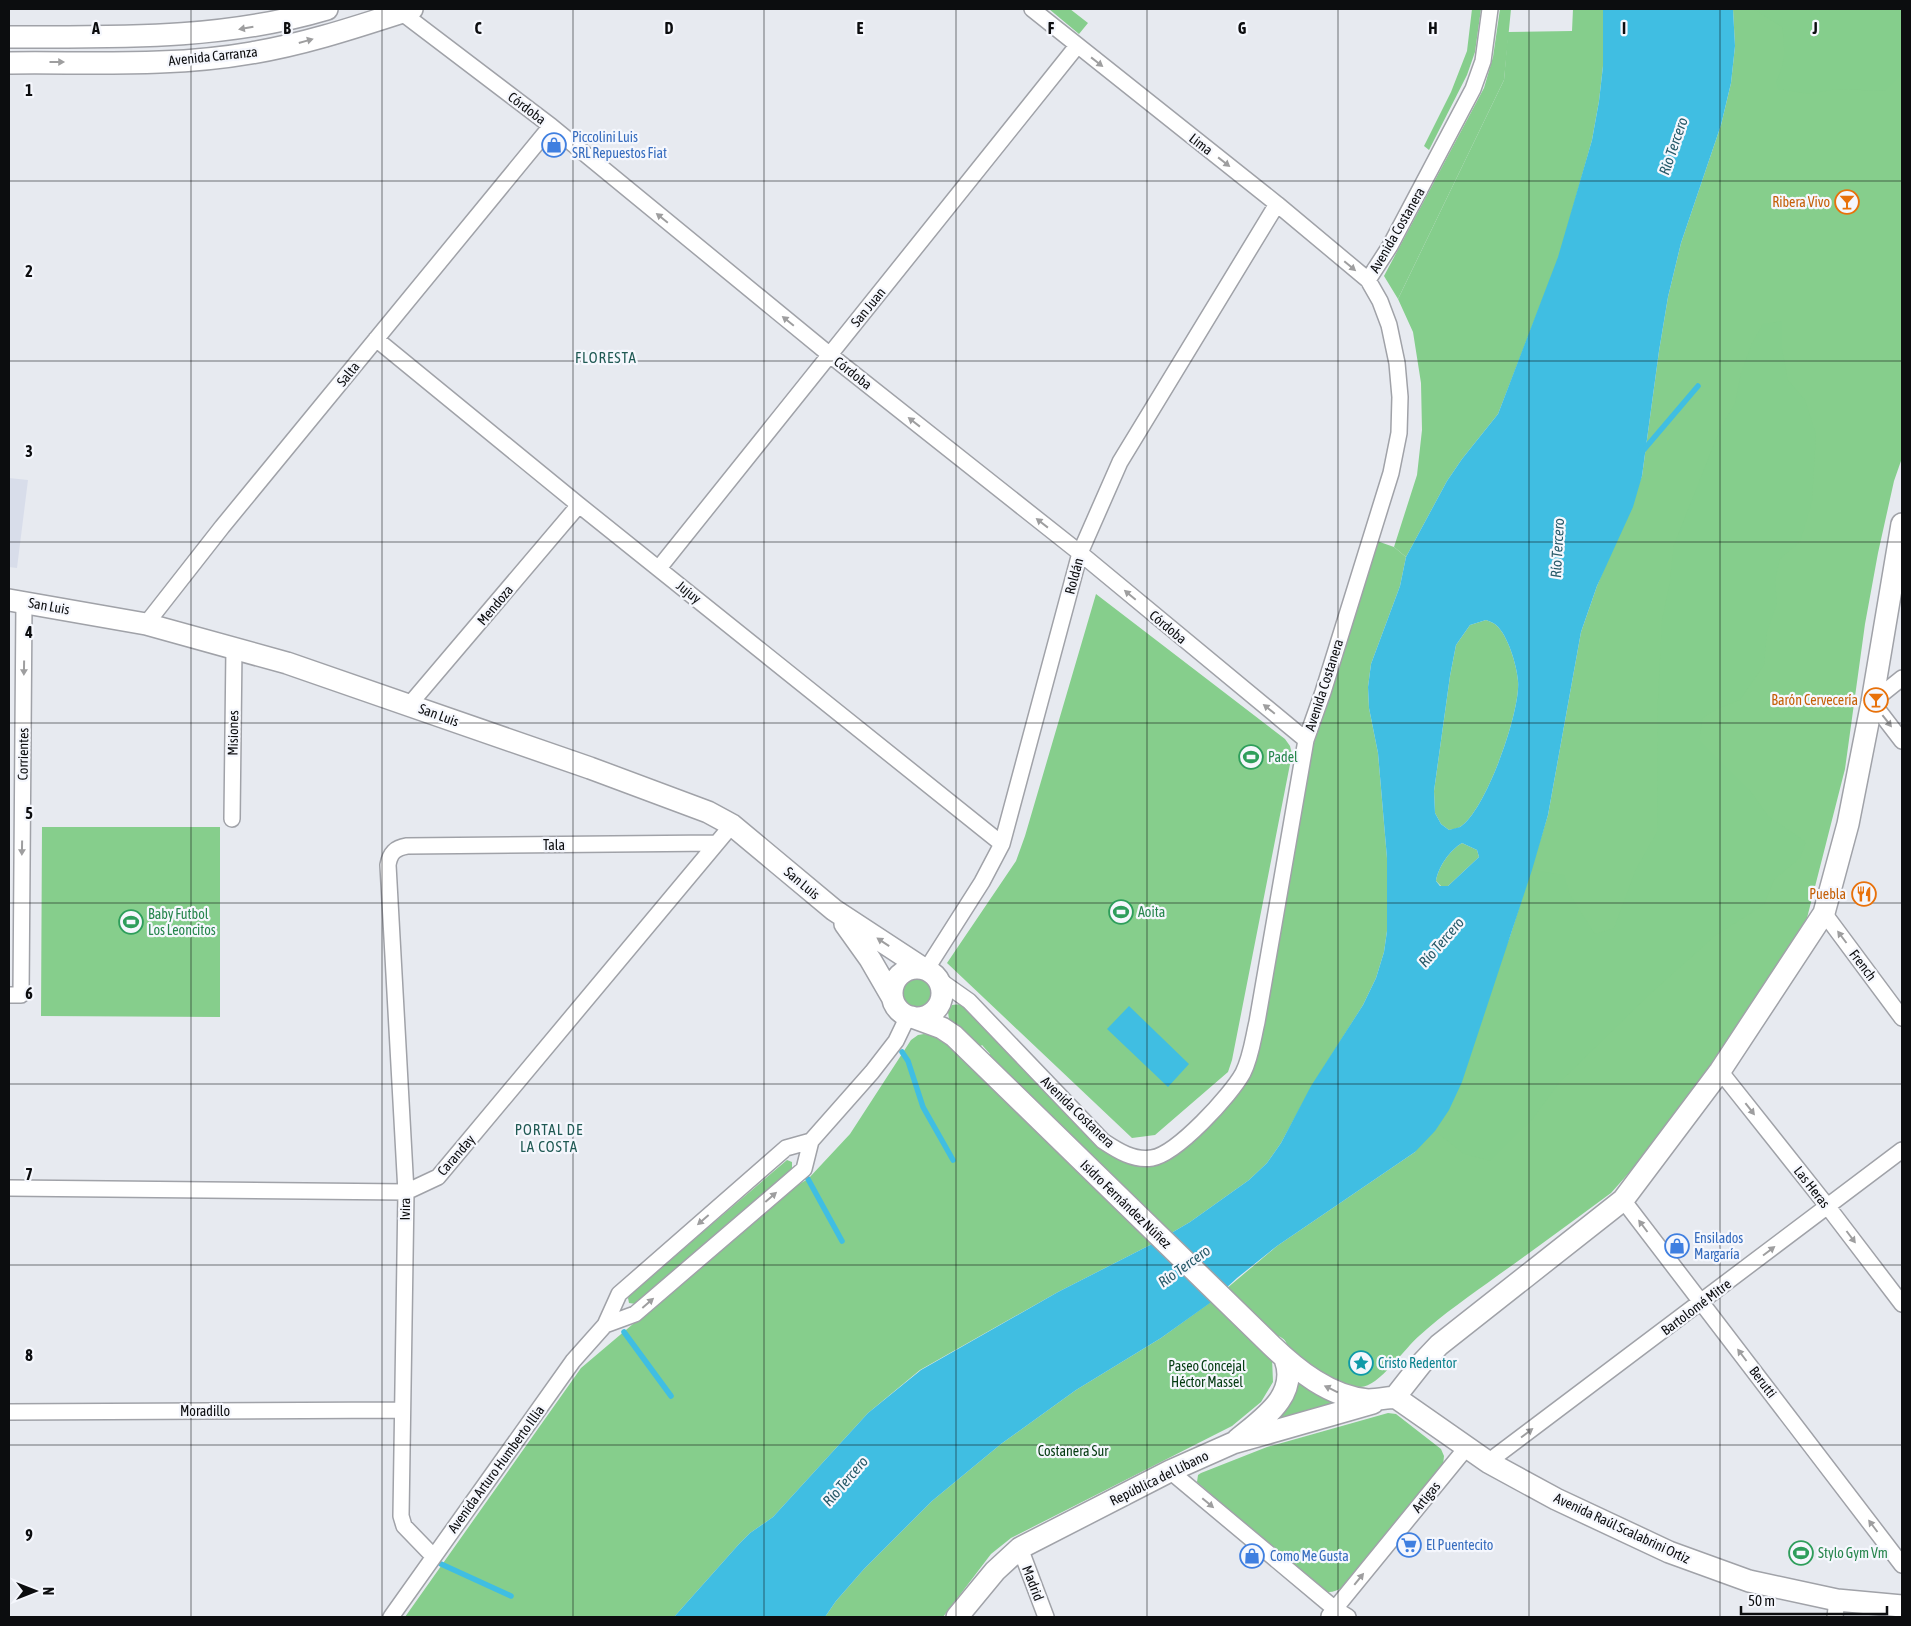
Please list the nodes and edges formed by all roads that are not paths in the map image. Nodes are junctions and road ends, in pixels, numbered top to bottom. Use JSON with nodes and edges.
{"nodes":[{"id":1,"x":328,"y":9,"type":"edge"},
{"id":2,"x":1032,"y":9,"type":"edge"},
{"id":3,"x":1490,"y":9,"type":"edge"},
{"id":4,"x":404,"y":10,"type":"edge"},
{"id":5,"x":9,"y":37,"type":"edge"},
{"id":6,"x":1077,"y":46,"type":"junction"},
{"id":7,"x":9,"y":63,"type":"edge"},
{"id":8,"x":551,"y":126,"type":"junction"},
{"id":9,"x":1277,"y":204,"type":"junction"},
{"id":10,"x":1368,"y":280,"type":"junction"},
{"id":11,"x":376,"y":339,"type":"junction"},
{"id":12,"x":830,"y":356,"type":"junction"},
{"id":13,"x":579,"y":505,"type":"junction"},
{"id":14,"x":1902,"y":524,"type":"edge"},
{"id":15,"x":1080,"y":553,"type":"junction"},
{"id":16,"x":658,"y":568,"type":"junction"},
{"id":17,"x":17,"y":601,"type":"edge"},
{"id":18,"x":146,"y":624,"type":"junction"},
{"id":19,"x":234,"y":648,"type":"junction"},
{"id":20,"x":1902,"y":678,"type":"edge"},
{"id":21,"x":1872,"y":702,"type":"junction"},
{"id":22,"x":410,"y":704,"type":"junction"},
{"id":23,"x":1306,"y":740,"type":"junction"},
{"id":24,"x":1902,"y":741,"type":"edge"},
{"id":25,"x":232,"y":819,"type":"dead end"},
{"id":26,"x":732,"y":825,"type":"junction"},
{"id":27,"x":717,"y":843,"type":"junction"},
{"id":28,"x":1002,"y":844,"type":"junction"},
{"id":29,"x":393,"y":851,"type":"joint"},
{"id":30,"x":834,"y":910,"type":"junction"},
{"id":31,"x":1824,"y":913,"type":"junction"},
{"id":32,"x":932,"y":978,"type":"junction"},
{"id":33,"x":15,"y":995,"type":"edge"},
{"id":34,"x":892,"y":997,"type":"junction"},
{"id":35,"x":910,"y":1017,"type":"junction"},
{"id":36,"x":1902,"y":1018,"type":"edge"},
{"id":37,"x":954,"y":1036,"type":"junction"},
{"id":38,"x":1720,"y":1071,"type":"junction"},
{"id":39,"x":811,"y":1141,"type":"junction"},
{"id":40,"x":1902,"y":1150,"type":"edge"},
{"id":41,"x":9,"y":1188,"type":"edge"},
{"id":42,"x":406,"y":1192,"type":"junction"},
{"id":43,"x":1623,"y":1200,"type":"junction"},
{"id":44,"x":1828,"y":1207,"type":"junction"},
{"id":45,"x":1702,"y":1302,"type":"junction"},
{"id":46,"x":1902,"y":1304,"type":"edge"},
{"id":47,"x":605,"y":1325,"type":"junction"},
{"id":48,"x":1278,"y":1352,"type":"junction"},
{"id":49,"x":1395,"y":1398,"type":"junction"},
{"id":50,"x":401,"y":1410,"type":"junction"},
{"id":51,"x":9,"y":1412,"type":"edge"},
{"id":52,"x":1232,"y":1444,"type":"junction"},
{"id":53,"x":1467,"y":1447,"type":"junction"},
{"id":54,"x":1488,"y":1462,"type":"junction"},
{"id":55,"x":1170,"y":1471,"type":"junction"},
{"id":56,"x":1020,"y":1548,"type":"junction"},
{"id":57,"x":433,"y":1556,"type":"junction"},
{"id":58,"x":1902,"y":1565,"type":"edge"},
{"id":59,"x":1902,"y":1606,"type":"edge"},
{"id":60,"x":1836,"y":1609,"type":"edge"},
{"id":61,"x":1337,"y":1615,"type":"edge"},
{"id":62,"x":391,"y":1617,"type":"edge"},
{"id":63,"x":957,"y":1617,"type":"edge"},
{"id":64,"x":1046,"y":1617,"type":"edge"}],
"edges":[{"from":1,"to":5,"type":"main road","name":"Avenida Carranza","one_way":true},
{"from":2,"to":6,"type":"street","name":"Lima"},
{"from":3,"to":10,"type":"street","name":"Avenida Costanera"},
{"from":7,"to":4,"type":"main road","name":"Avenida Carranza","one_way":true},
{"from":4,"to":8,"type":"street","name":"Córdoba"},
{"from":6,"to":9,"type":"street","name":"Lima","one_way":true},
{"from":6,"to":12,"type":"street","name":"San Juan"},
{"from":8,"to":11,"type":"street","name":"Salta"},
{"from":12,"to":8,"type":"street","name":"Córdoba","one_way":true},
{"from":9,"to":10,"type":"street","name":"Lima","one_way":true},
{"from":9,"to":15,"type":"street","name":"Roldán"},
{"from":10,"to":23,"type":"street","name":"Avenida Costanera"},
{"from":11,"to":13,"type":"street","name":"Jujuy"},
{"from":11,"to":18,"type":"street","name":"Salta"},
{"from":15,"to":12,"type":"street","name":"Córdoba","one_way":true},
{"from":12,"to":16,"type":"street","name":"San Juan"},
{"from":13,"to":16,"type":"street","name":"Jujuy"},
{"from":13,"to":22,"type":"street","name":"Mendoza"},
{"from":14,"to":21,"type":"main road"},
{"from":23,"to":15,"type":"street","name":"Córdoba","one_way":true},
{"from":15,"to":28,"type":"street","name":"Roldán"},
{"from":16,"to":28,"type":"street","name":"Jujuy"},
{"from":17,"to":18,"type":"main road","name":"San Luis"},
{"from":17,"to":33,"type":"street","name":"Corrientes","one_way":true},
{"from":18,"to":19,"type":"main road","name":"San Luis"},
{"from":19,"to":22,"type":"main road","name":"San Luis"},
{"from":19,"to":25,"type":"street","name":"Misiones"},
{"from":20,"to":21,"type":"street"},
{"from":21,"to":24,"type":"street","one_way":true},
{"from":21,"to":31,"type":"main road"},
{"from":22,"to":26,"type":"main road","name":"San Luis"},
{"from":23,"to":32,"type":"street","name":"Avenida Costanera"},
{"from":26,"to":27,"type":"street","name":"Caranday"},
{"from":26,"to":30,"type":"main road","name":"San Luis"},
{"from":27,"to":29,"type":"street","name":"Tala"},
{"from":27,"to":42,"type":"street","name":"Caranday"},
{"from":28,"to":32,"type":"street","name":"Roldán"},
{"from":29,"to":42,"type":"street","name":"Ivira"},
{"from":32,"to":30,"type":"main road","name":"San Luis","one_way":true},
{"from":30,"to":34,"type":"main road","name":"San Luis"},
{"from":36,"to":31,"type":"street","name":"French","one_way":true},
{"from":31,"to":38,"type":"main road"},
{"from":32,"to":34,"type":"main road"},
{"from":32,"to":35,"type":"main road"},
{"from":32,"to":37,"type":"main road"},
{"from":34,"to":35,"type":"main road","name":"San Luis"},
{"from":35,"to":37,"type":"main road"},
{"from":35,"to":39,"type":"street","name":"Avenida Arturo Humberto Illia"},
{"from":37,"to":48,"type":"main road","name":"Isidro Fernández Núñez"},
{"from":38,"to":43,"type":"main road"},
{"from":38,"to":44,"type":"street","name":"Las Heras","one_way":true},
{"from":39,"to":47,"type":"street","name":"Avenida Arturo Humberto Illia","one_way":true},
{"from":47,"to":39,"type":"street","name":"Avenida Arturo Humberto Illia","one_way":true},
{"from":40,"to":44,"type":"street","name":"Bartolomé Mitre"},
{"from":41,"to":42,"type":"street","name":"Caranday"},
{"from":42,"to":50,"type":"street","name":"Ivira"},
{"from":45,"to":43,"type":"street","name":"Berutti","one_way":true},
{"from":43,"to":49,"type":"main road"},
{"from":45,"to":44,"type":"street","name":"Bartolomé Mitre","one_way":true},
{"from":44,"to":46,"type":"street","name":"Las Heras","one_way":true},
{"from":54,"to":45,"type":"street","name":"Bartolomé Mitre","one_way":true},
{"from":58,"to":45,"type":"street","name":"Berutti","one_way":true},
{"from":47,"to":57,"type":"street","name":"Avenida Arturo Humberto Illia"},
{"from":49,"to":48,"type":"main road","name":"Isidro Fernández Núñez","one_way":true},
{"from":48,"to":52,"type":"main road"},
{"from":49,"to":52,"type":"main road","name":"República del Líbano"},
{"from":49,"to":53,"type":"main road","name":"Avenida Raúl Scalabrini Ortiz"},
{"from":50,"to":51,"type":"street","name":"Moradillo"},
{"from":50,"to":57,"type":"street","name":"Ivira"},
{"from":52,"to":55,"type":"main road","name":"República del Líbano"},
{"from":53,"to":54,"type":"main road","name":"Avenida Raúl Scalabrini Ortiz"},
{"from":61,"to":53,"type":"street","name":"Artigas","one_way":true},
{"from":54,"to":60,"type":"main road","name":"Avenida Raúl Scalabrini Ortiz"},
{"from":55,"to":56,"type":"main road","name":"República del Líbano"},
{"from":55,"to":61,"type":"street","one_way":true},
{"from":56,"to":63,"type":"main road","name":"República del Líbano"},
{"from":56,"to":64,"type":"street","name":"Madrid"},
{"from":57,"to":62,"type":"street","name":"Avenida Arturo Humberto Illia"},
{"from":59,"to":60,"type":"main road","name":"Avenida Raúl Scalabrini Ortiz"}]}
